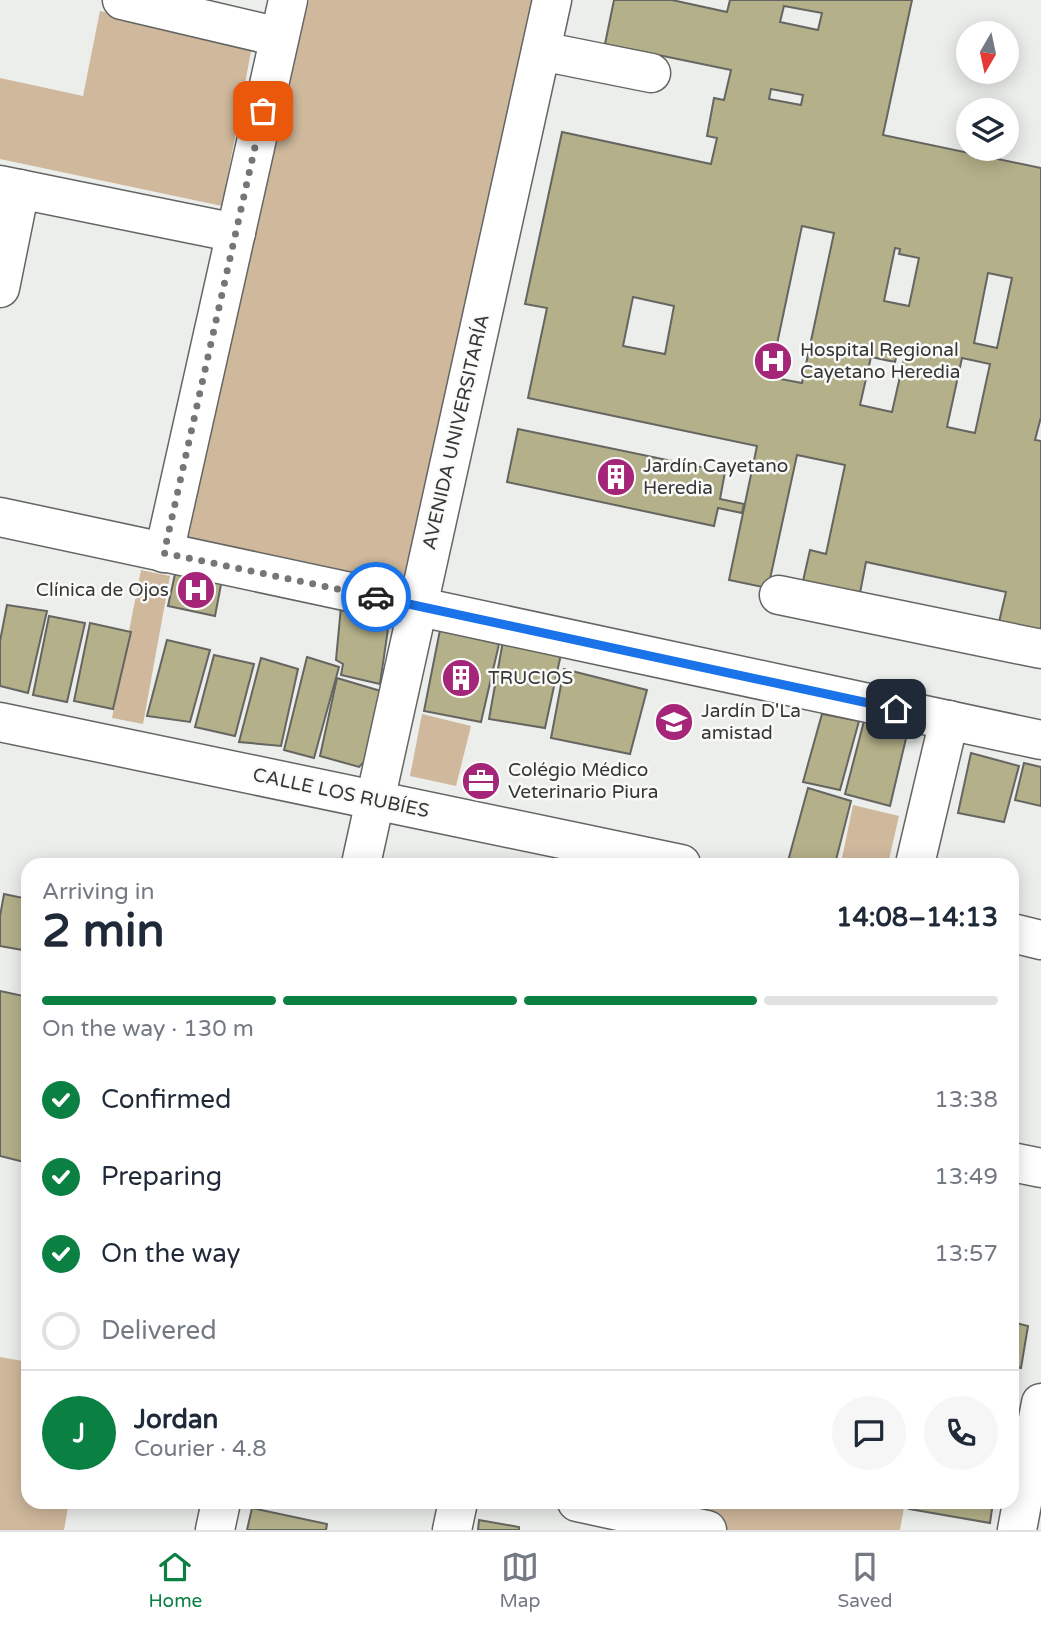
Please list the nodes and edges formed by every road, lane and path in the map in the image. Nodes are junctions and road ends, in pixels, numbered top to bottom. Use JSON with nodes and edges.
{"nodes":[{"id":1,"x":122,"y":0,"type":"edge"},
{"id":2,"x":288,"y":0,"type":"edge"},
{"id":3,"x":552,"y":0,"type":"edge"},
{"id":4,"x":279,"y":37,"type":"junction"},
{"id":5,"x":541,"y":51,"type":"junction"},
{"id":6,"x":651,"y":73,"type":"dead end"},
{"id":7,"x":10,"y":187,"type":"edge"},
{"id":8,"x":236,"y":233,"type":"junction"},
{"id":9,"x":0,"y":288,"type":"edge"},
{"id":10,"x":0,"y":517,"type":"edge"},
{"id":11,"x":164,"y":553,"type":"junction"},
{"id":12,"x":779,"y":595,"type":"dead end"},
{"id":13,"x":417,"y":605,"type":"junction"},
{"id":14,"x":1041,"y":649,"type":"edge"},
{"id":15,"x":949,"y":720,"type":"junction"},
{"id":16,"x":0,"y":722,"type":"edge"},
{"id":17,"x":1041,"y":740,"type":"edge"},
{"id":18,"x":375,"y":801,"type":"junction"},
{"id":19,"x":362,"y":858,"type":"edge"},
{"id":20,"x":652,"y":858,"type":"edge"},
{"id":21,"x":916,"y":858,"type":"edge"},
{"id":22,"x":1019,"y":935,"type":"edge"},
{"id":23,"x":1041,"y":940,"type":"edge"},
{"id":24,"x":1019,"y":1163,"type":"edge"},
{"id":25,"x":1041,"y":1168,"type":"edge"},
{"id":26,"x":1041,"y":1403,"type":"edge"},
{"id":27,"x":220,"y":1509,"type":"edge"},
{"id":28,"x":456,"y":1509,"type":"edge"},
{"id":29,"x":610,"y":1509,"type":"edge"},
{"id":30,"x":215,"y":1530,"type":"edge"},
{"id":31,"x":452,"y":1530,"type":"edge"},
{"id":32,"x":707,"y":1530,"type":"edge"},
{"id":33,"x":1017,"y":1530,"type":"edge"}],
"edges":[{"from":1,"to":4,"type":"street"},
{"from":2,"to":4,"type":"street"},
{"from":3,"to":5,"type":"street","name":"AVENIDA UNIVERSITARÍA"},
{"from":4,"to":8,"type":"street"},
{"from":5,"to":6,"type":"street"},
{"from":5,"to":13,"type":"street","name":"AVENIDA UNIVERSITARÍA"},
{"from":7,"to":8,"type":"street"},
{"from":7,"to":9,"type":"street"},
{"from":8,"to":11,"type":"street"},
{"from":10,"to":11,"type":"street"},
{"from":11,"to":13,"type":"street"},
{"from":12,"to":14,"type":"street"},
{"from":13,"to":15,"type":"street"},
{"from":13,"to":18,"type":"street","name":"AVENIDA UNIVERSITARÍA"},
{"from":15,"to":17,"type":"street"},
{"from":15,"to":21,"type":"street"},
{"from":16,"to":18,"type":"street","name":"CALLE LOS RUBÍES"},
{"from":18,"to":19,"type":"street","name":"AVENIDA UNIVERSITARÍA"},
{"from":18,"to":20,"type":"street","name":"CALLE LOS RUBÍES"},
{"from":22,"to":23,"type":"street"},
{"from":24,"to":25,"type":"street"},
{"from":26,"to":33,"type":"street"},
{"from":27,"to":30,"type":"street"},
{"from":28,"to":31,"type":"street"},
{"from":29,"to":32,"type":"street"}]}
